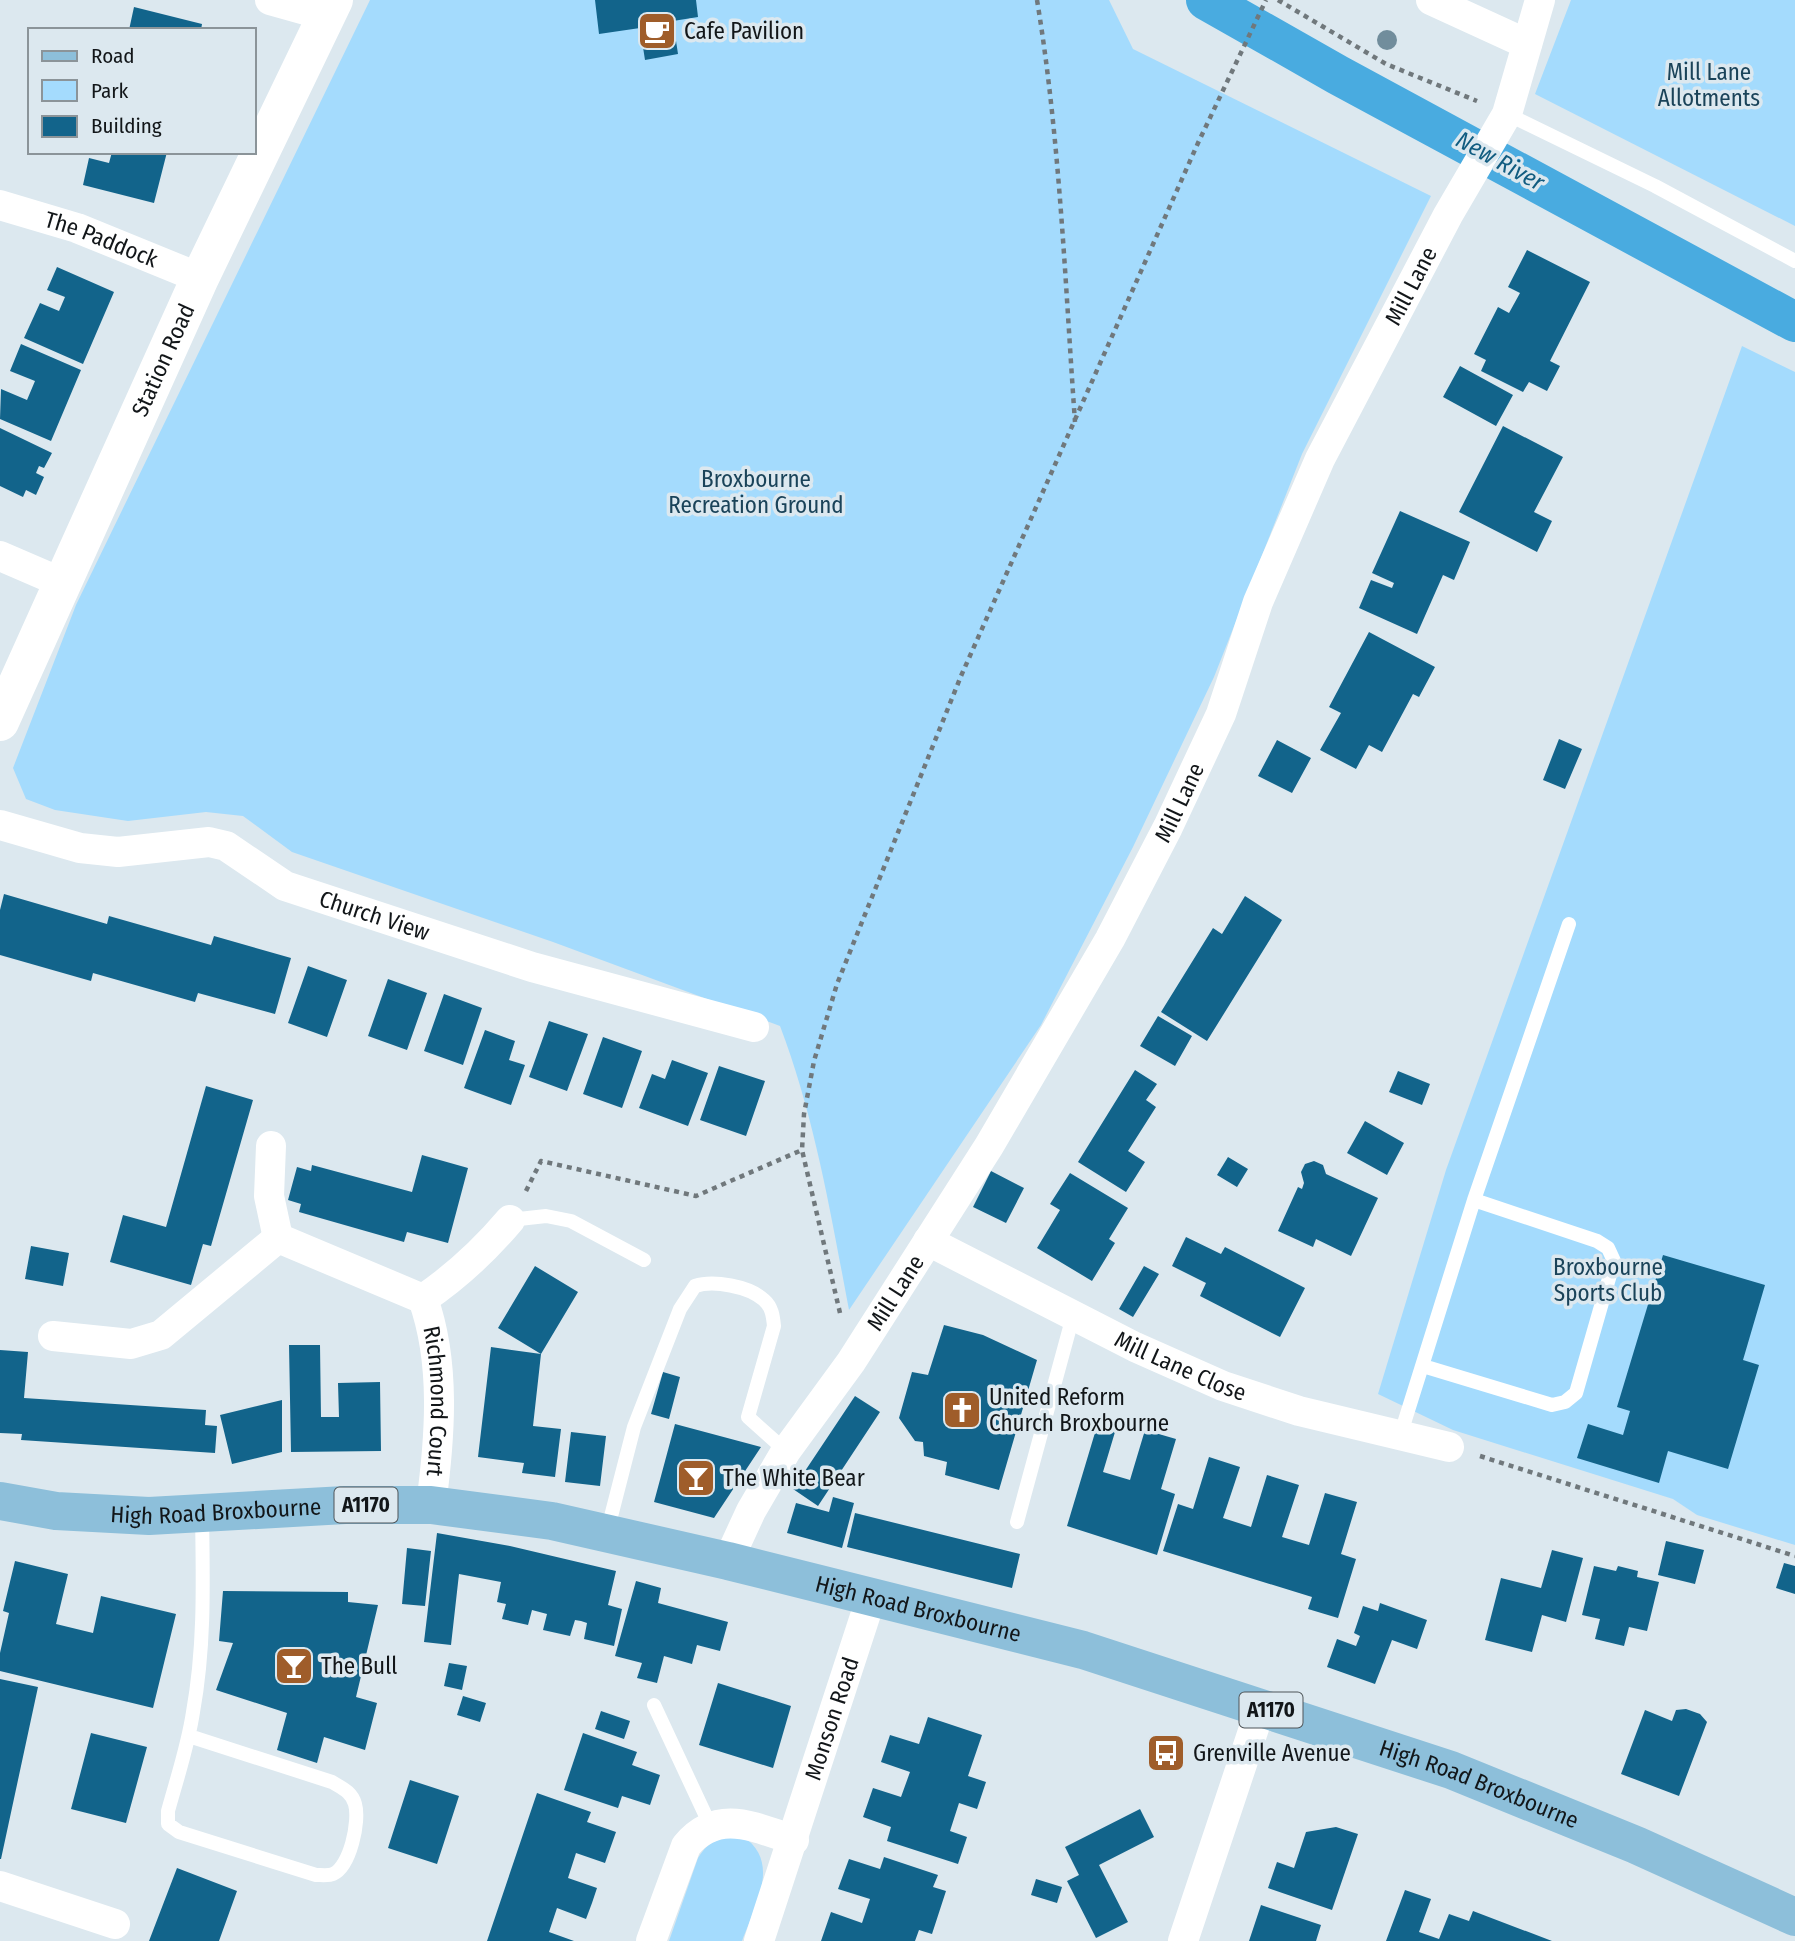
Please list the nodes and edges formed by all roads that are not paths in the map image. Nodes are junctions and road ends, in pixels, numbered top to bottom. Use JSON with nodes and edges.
{"nodes":[{"id":1,"x":270,"y":0,"type":"edge"},
{"id":2,"x":1431,"y":0,"type":"edge"},
{"id":3,"x":1540,"y":0,"type":"edge"},
{"id":4,"x":330,"y":8,"type":"edge"},
{"id":5,"x":1527,"y":44,"type":"junction"},
{"id":6,"x":1503,"y":123,"type":"junction"},
{"id":7,"x":0,"y":205,"type":"edge"},
{"id":8,"x":1795,"y":261,"type":"edge"},
{"id":9,"x":200,"y":278,"type":"junction"},
{"id":10,"x":0,"y":556,"type":"edge"},
{"id":11,"x":65,"y":584,"type":"junction"},
{"id":12,"x":0,"y":722,"type":"edge"},
{"id":13,"x":0,"y":825,"type":"edge"},
{"id":14,"x":1569,"y":924,"type":"dead end"},
{"id":15,"x":754,"y":1027,"type":"dead end"},
{"id":16,"x":271,"y":1146,"type":"dead end"},
{"id":17,"x":1474,"y":1200,"type":"junction"},
{"id":18,"x":510,"y":1220,"type":"joint"},
{"id":19,"x":278,"y":1238,"type":"junction"},
{"id":20,"x":928,"y":1241,"type":"junction"},
{"id":21,"x":644,"y":1260,"type":"dead end"},
{"id":22,"x":423,"y":1299,"type":"junction"},
{"id":23,"x":1073,"y":1316,"type":"junction"},
{"id":24,"x":53,"y":1336,"type":"dead end"},
{"id":25,"x":1423,"y":1366,"type":"junction"},
{"id":26,"x":1401,"y":1433,"type":"junction"},
{"id":27,"x":1449,"y":1447,"type":"road end"},
{"id":28,"x":786,"y":1451,"type":"junction"},
{"id":29,"x":0,"y":1501,"type":"edge"},
{"id":30,"x":430,"y":1505,"type":"junction"},
{"id":31,"x":202,"y":1512,"type":"junction"},
{"id":32,"x":1017,"y":1522,"type":"dead end"},
{"id":33,"x":607,"y":1534,"type":"junction"},
{"id":34,"x":728,"y":1561,"type":"junction"},
{"id":35,"x":871,"y":1598,"type":"junction"},
{"id":36,"x":654,"y":1705,"type":"dead end"},
{"id":37,"x":1261,"y":1707,"type":"junction"},
{"id":38,"x":188,"y":1736,"type":"junction"},
{"id":39,"x":711,"y":1827,"type":"junction"},
{"id":40,"x":793,"y":1840,"type":"junction"},
{"id":41,"x":0,"y":1886,"type":"edge"},
{"id":42,"x":1795,"y":1917,"type":"edge"},
{"id":43,"x":115,"y":1924,"type":"dead end"},
{"id":44,"x":650,"y":1941,"type":"edge"},
{"id":45,"x":759,"y":1941,"type":"edge"},
{"id":46,"x":1183,"y":1941,"type":"edge"}],
"edges":[{"from":1,"to":4,"type":"street"},
{"from":2,"to":5,"type":"street"},
{"from":3,"to":5,"type":"street","name":"Mill Lane"},
{"from":4,"to":9,"type":"main road","name":"Station Road"},
{"from":5,"to":6,"type":"street","name":"Mill Lane"},
{"from":6,"to":8,"type":"lane"},
{"from":6,"to":20,"type":"street","name":"Mill Lane"},
{"from":7,"to":9,"type":"street","name":"The Paddock"},
{"from":9,"to":11,"type":"main road","name":"Station Road"},
{"from":10,"to":11,"type":"street"},
{"from":11,"to":12,"type":"main road","name":"Station Road"},
{"from":13,"to":15,"type":"street","name":"Church View"},
{"from":14,"to":17,"type":"lane"},
{"from":16,"to":19,"type":"street"},
{"from":17,"to":25,"type":"lane"},
{"from":17,"to":25,"type":"lane"},
{"from":18,"to":21,"type":"lane"},
{"from":18,"to":22,"type":"street","name":"Richmond Court"},
{"from":19,"to":22,"type":"street","name":"Richmond Court"},
{"from":19,"to":24,"type":"street"},
{"from":20,"to":23,"type":"street","name":"Mill Lane Close"},
{"from":20,"to":28,"type":"street","name":"Mill Lane"},
{"from":22,"to":30,"type":"street","name":"Richmond Court"},
{"from":23,"to":26,"type":"street","name":"Mill Lane Close"},
{"from":23,"to":32,"type":"lane"},
{"from":25,"to":26,"type":"lane"},
{"from":26,"to":27,"type":"street","name":"Mill Lane Close"},
{"from":28,"to":33,"type":"lane"},
{"from":28,"to":34,"type":"street","name":"Mill Lane"},
{"from":29,"to":31,"type":"main road","name":"High Road Broxbourne","number":"A1170"},
{"from":30,"to":31,"type":"main road","name":"High Road Broxbourne","number":"A1170"},
{"from":30,"to":33,"type":"main road","name":"High Road Broxbourne","number":"A1170"},
{"from":31,"to":38,"type":"lane"},
{"from":33,"to":34,"type":"main road","name":"High Road Broxbourne","number":"A1170"},
{"from":34,"to":35,"type":"main road","name":"High Road Broxbourne","number":"A1170"},
{"from":35,"to":37,"type":"main road","name":"High Road Broxbourne","number":"A1170"},
{"from":35,"to":40,"type":"street","name":"Monson Road"},
{"from":36,"to":39,"type":"lane"},
{"from":37,"to":42,"type":"main road","name":"High Road Broxbourne","number":"A1170"},
{"from":37,"to":46,"type":"street"},
{"from":38,"to":38,"type":"lane"},
{"from":39,"to":40,"type":"street"},
{"from":39,"to":44,"type":"street"},
{"from":40,"to":45,"type":"street","name":"Monson Road"},
{"from":41,"to":43,"type":"street"}]}
